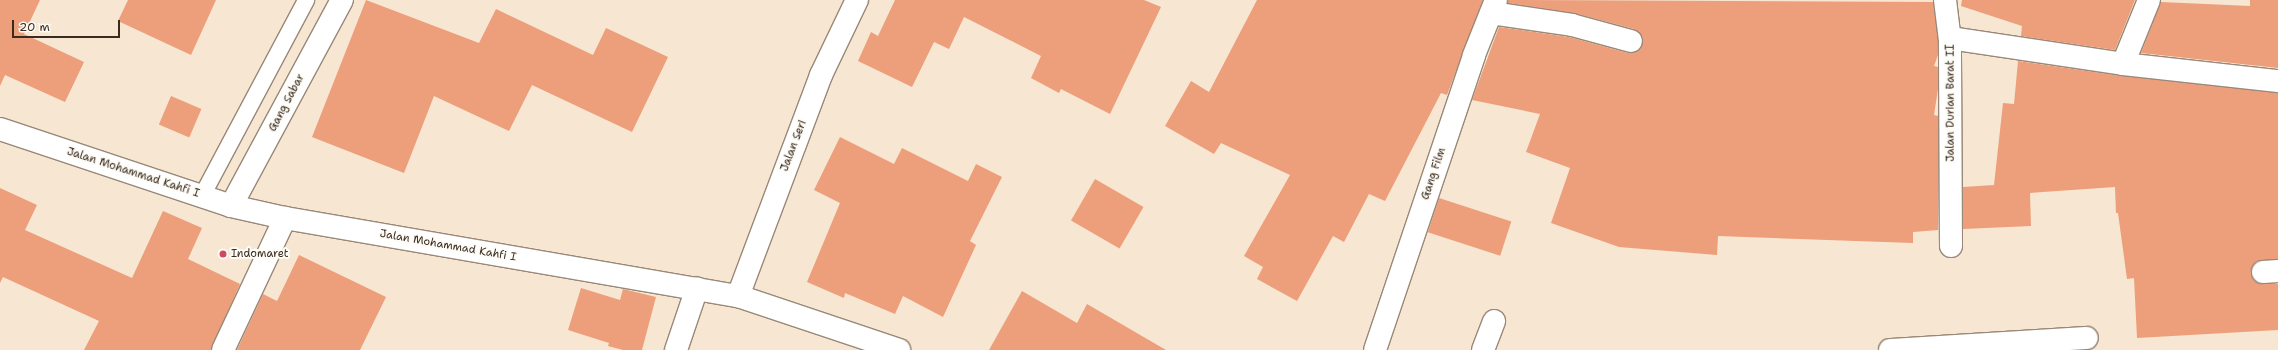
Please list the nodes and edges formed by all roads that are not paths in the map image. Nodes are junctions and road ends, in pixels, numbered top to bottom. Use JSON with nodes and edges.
{"nodes":[{"id":1,"x":306,"y":0,"type":"edge"},
{"id":2,"x":342,"y":0,"type":"edge"},
{"id":3,"x":858,"y":0,"type":"edge"},
{"id":4,"x":1945,"y":0,"type":"edge"},
{"id":5,"x":2149,"y":0,"type":"edge"},
{"id":6,"x":1493,"y":6,"type":"edge"},
{"id":7,"x":1950,"y":38,"type":"junction"},
{"id":8,"x":1631,"y":41,"type":"dead end"},
{"id":9,"x":2123,"y":64,"type":"junction"},
{"id":10,"x":2278,"y":82,"type":"edge"},
{"id":11,"x":0,"y":129,"type":"edge"},
{"id":12,"x":202,"y":196,"type":"junction"},
{"id":13,"x":231,"y":206,"type":"junction"},
{"id":14,"x":285,"y":218,"type":"junction"},
{"id":15,"x":1951,"y":246,"type":"dead end"},
{"id":16,"x":697,"y":288,"type":"junction"},
{"id":17,"x":738,"y":296,"type":"junction"},
{"id":18,"x":1494,"y":321,"type":"dead end"},
{"id":19,"x":2087,"y":338,"type":"dead end"},
{"id":20,"x":223,"y":350,"type":"edge"},
{"id":21,"x":676,"y":350,"type":"edge"},
{"id":22,"x":899,"y":350,"type":"edge"},
{"id":23,"x":1375,"y":350,"type":"edge"},
{"id":24,"x":1483,"y":350,"type":"edge"},
{"id":25,"x":1890,"y":350,"type":"edge"}],
"edges":[{"from":1,"to":12,"type":"lane"},
{"from":2,"to":13,"type":"street","name":"Gang Sabar"},
{"from":3,"to":17,"type":"street","name":"Jalan Seri"},
{"from":4,"to":7,"type":"street"},
{"from":5,"to":9,"type":"street"},
{"from":6,"to":8,"type":"street"},
{"from":6,"to":23,"type":"street","name":"Gang Film"},
{"from":7,"to":9,"type":"street","name":"Jalan Durian Barat II"},
{"from":7,"to":15,"type":"street","name":"Jalan Durian Barat II"},
{"from":9,"to":10,"type":"street","name":"Jalan Durian Barat II"},
{"from":11,"to":12,"type":"street","name":"Jalan Mohammad Kahfi I"},
{"from":12,"to":13,"type":"street","name":"Jalan Mohammad Kahfi I"},
{"from":13,"to":14,"type":"street","name":"Jalan Mohammad Kahfi I"},
{"from":14,"to":16,"type":"street","name":"Jalan Mohammad Kahfi I"},
{"from":14,"to":20,"type":"street"},
{"from":16,"to":17,"type":"street","name":"Jalan Mohammad Kahfi I"},
{"from":16,"to":21,"type":"street"},
{"from":17,"to":22,"type":"street","name":"Jalan Mohammad Kahfi I"},
{"from":18,"to":24,"type":"street"},
{"from":19,"to":25,"type":"street"}]}
